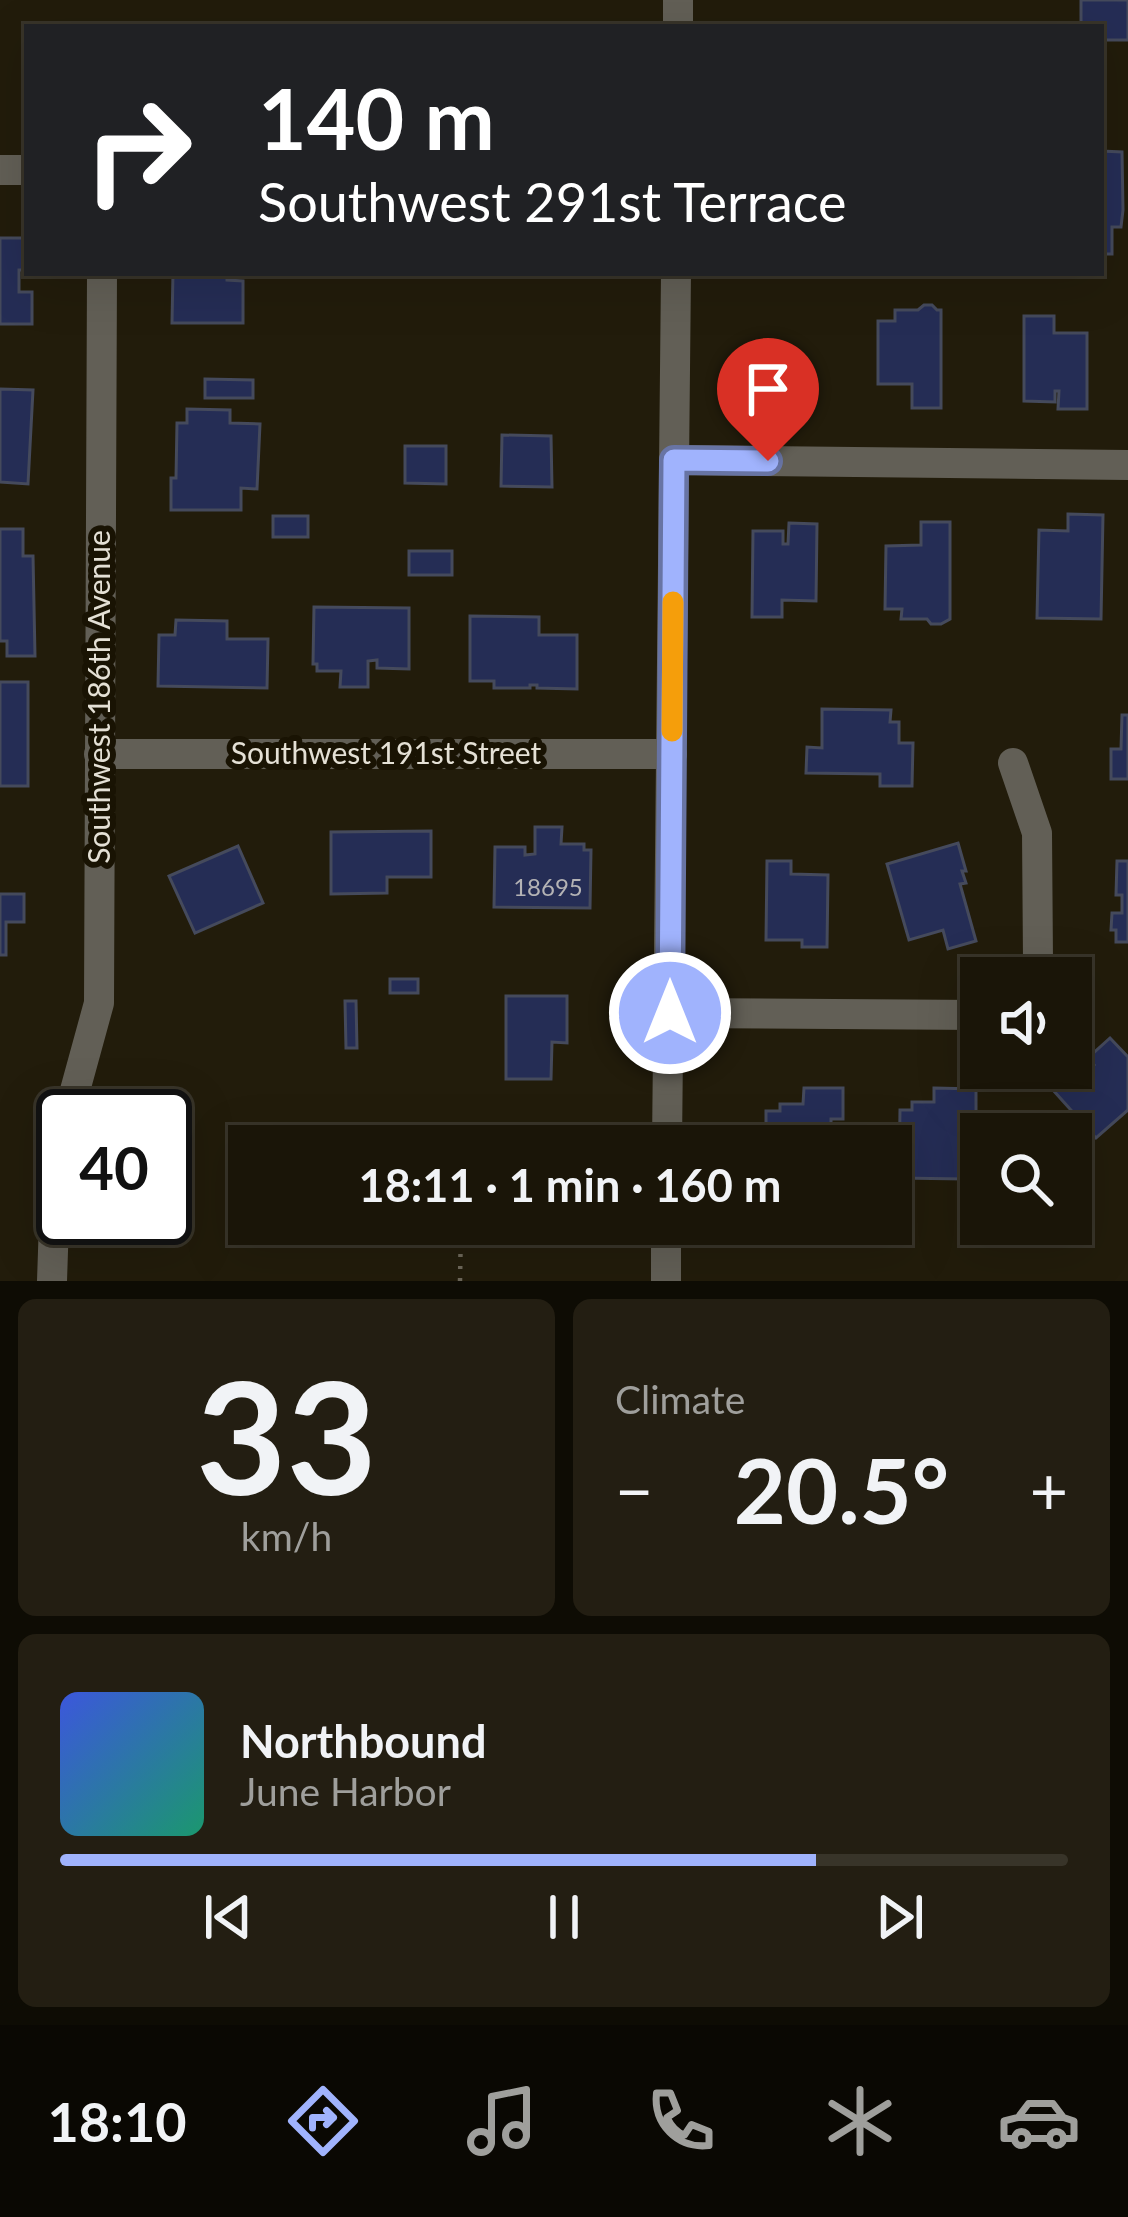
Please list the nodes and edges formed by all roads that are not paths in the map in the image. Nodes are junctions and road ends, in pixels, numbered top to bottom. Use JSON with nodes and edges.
{"nodes":[{"id":1,"x":102,"y":276,"type":"edge"},
{"id":2,"x":676,"y":276,"type":"edge"},
{"id":3,"x":674,"y":460,"type":"junction"},
{"id":4,"x":1128,"y":465,"type":"edge"},
{"id":5,"x":100,"y":754,"type":"junction"},
{"id":6,"x":672,"y":754,"type":"junction"},
{"id":7,"x":1013,"y":763,"type":"dead end"},
{"id":8,"x":1038,"y":957,"type":"edge"},
{"id":9,"x":670,"y":1013,"type":"junction"},
{"id":10,"x":960,"y":1016,"type":"edge"},
{"id":11,"x":75,"y":1089,"type":"edge"},
{"id":12,"x":667,"y":1125,"type":"edge"},
{"id":13,"x":53,"y":1245,"type":"edge"},
{"id":14,"x":666,"y":1245,"type":"edge"},
{"id":15,"x":52,"y":1281,"type":"edge"},
{"id":16,"x":666,"y":1281,"type":"edge"}],
"edges":[{"from":1,"to":5,"type":"street","name":"Southwest 186th Avenue"},
{"from":2,"to":3,"type":"street"},
{"from":3,"to":4,"type":"street"},
{"from":3,"to":6,"type":"street"},
{"from":5,"to":6,"type":"street","name":"Southwest 191st Street"},
{"from":5,"to":11,"type":"street","name":"Southwest 186th Avenue"},
{"from":6,"to":9,"type":"street"},
{"from":7,"to":8,"type":"street"},
{"from":9,"to":10,"type":"street"},
{"from":9,"to":12,"type":"street"},
{"from":13,"to":15,"type":"street"},
{"from":14,"to":16,"type":"street"}]}
